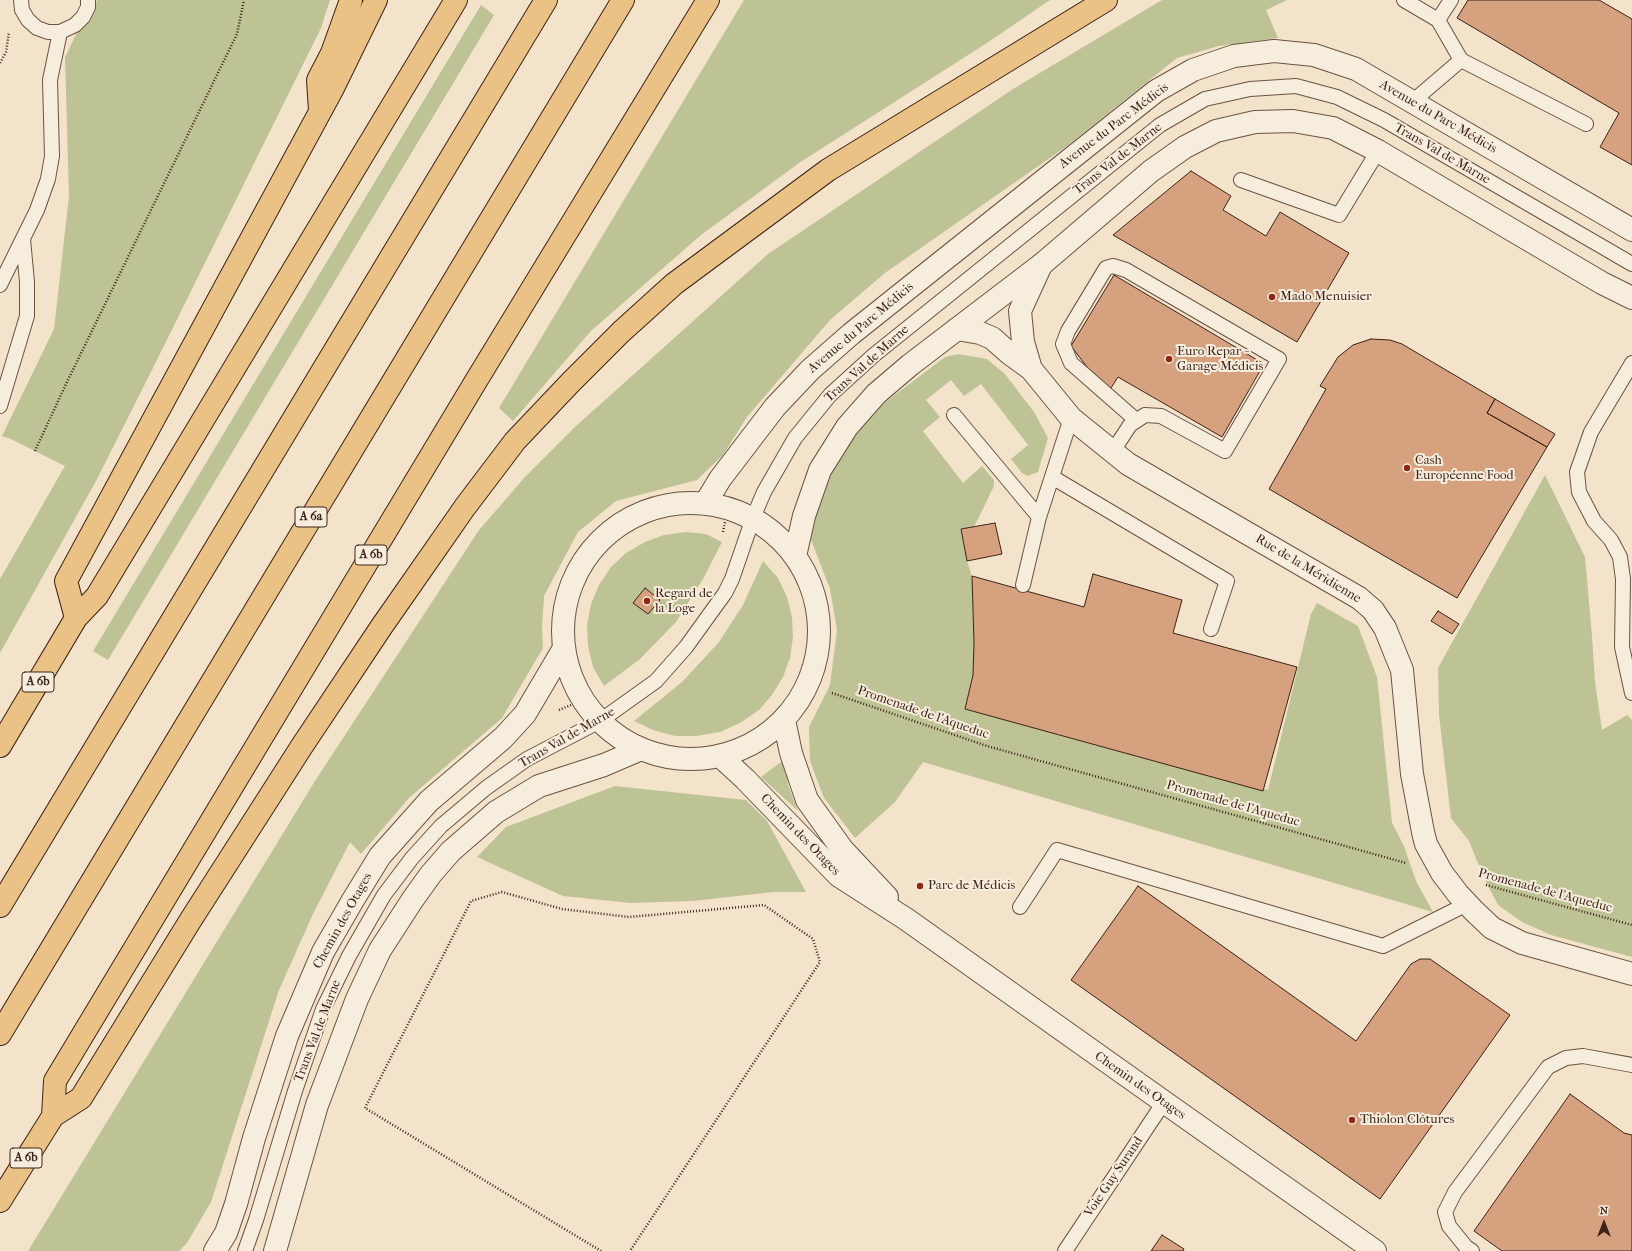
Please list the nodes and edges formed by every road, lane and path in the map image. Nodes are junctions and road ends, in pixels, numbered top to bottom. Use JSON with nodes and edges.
{"nodes":[{"id":1,"x":21,"y":0,"type":"edge"},
{"id":2,"x":88,"y":0,"type":"edge"},
{"id":3,"x":244,"y":0,"type":"edge"},
{"id":4,"x":351,"y":0,"type":"edge"},
{"id":5,"x":376,"y":0,"type":"edge"},
{"id":6,"x":456,"y":0,"type":"edge"},
{"id":7,"x":546,"y":0,"type":"edge"},
{"id":8,"x":623,"y":0,"type":"edge"},
{"id":9,"x":708,"y":0,"type":"edge"},
{"id":10,"x":1106,"y":0,"type":"edge"},
{"id":11,"x":1404,"y":0,"type":"edge"},
{"id":12,"x":1451,"y":0,"type":"edge"},
{"id":13,"x":1438,"y":20,"type":"junction"},
{"id":14,"x":60,"y":32,"type":"junction"},
{"id":15,"x":1461,"y":60,"type":"junction"},
{"id":16,"x":1412,"y":102,"type":"junction"},
{"id":17,"x":320,"y":111,"type":"junction"},
{"id":18,"x":1586,"y":124,"type":"dead end"},
{"id":19,"x":1378,"y":151,"type":"junction"},
{"id":20,"x":1241,"y":180,"type":"dead end"},
{"id":21,"x":1632,"y":230,"type":"edge"},
{"id":22,"x":23,"y":239,"type":"junction"},
{"id":23,"x":1632,"y":264,"type":"edge"},
{"id":24,"x":1041,"y":265,"type":"junction"},
{"id":25,"x":0,"y":285,"type":"edge"},
{"id":26,"x":1632,"y":298,"type":"edge"},
{"id":27,"x":957,"y":329,"type":"junction"},
{"id":28,"x":1632,"y":363,"type":"edge"},
{"id":29,"x":1031,"y":369,"type":"junction"},
{"id":30,"x":0,"y":406,"type":"edge"},
{"id":31,"x":954,"y":416,"type":"dead end"},
{"id":32,"x":1071,"y":418,"type":"junction"},
{"id":33,"x":1136,"y":420,"type":"junction"},
{"id":34,"x":36,"y":451,"type":"dead end"},
{"id":35,"x":1113,"y":451,"type":"junction"},
{"id":36,"x":1052,"y":477,"type":"junction"},
{"id":37,"x":705,"y":504,"type":"junction"},
{"id":38,"x":730,"y":509,"type":"junction"},
{"id":39,"x":1039,"y":517,"type":"junction"},
{"id":40,"x":752,"y":518,"type":"junction"},
{"id":41,"x":724,"y":535,"type":"dead end"},
{"id":42,"x":795,"y":556,"type":"junction"},
{"id":43,"x":1023,"y":584,"type":"dead end"},
{"id":44,"x":76,"y":618,"type":"junction"},
{"id":45,"x":1211,"y":629,"type":"dead end"},
{"id":46,"x":564,"y":648,"type":"junction"},
{"id":47,"x":832,"y":693,"type":"dead end"},
{"id":48,"x":1632,"y":693,"type":"edge"},
{"id":49,"x":592,"y":697,"type":"junction"},
{"id":50,"x":554,"y":711,"type":"dead end"},
{"id":51,"x":784,"y":720,"type":"junction"},
{"id":52,"x":600,"y":721,"type":"junction"},
{"id":53,"x":0,"y":746,"type":"edge"},
{"id":54,"x":639,"y":750,"type":"junction"},
{"id":55,"x":720,"y":756,"type":"junction"},
{"id":56,"x":1442,"y":873,"type":"junction"},
{"id":57,"x":1482,"y":884,"type":"dead end"},
{"id":58,"x":1467,"y":904,"type":"junction"},
{"id":59,"x":0,"y":906,"type":"edge"},
{"id":60,"x":1020,"y":907,"type":"dead end"},
{"id":61,"x":906,"y":919,"type":"junction"},
{"id":62,"x":1632,"y":925,"type":"edge"},
{"id":63,"x":1632,"y":974,"type":"edge"},
{"id":64,"x":0,"y":1034,"type":"edge"},
{"id":65,"x":1632,"y":1065,"type":"edge"},
{"id":66,"x":1164,"y":1102,"type":"junction"},
{"id":67,"x":53,"y":1116,"type":"junction"},
{"id":68,"x":0,"y":1201,"type":"edge"},
{"id":69,"x":215,"y":1251,"type":"edge"},
{"id":70,"x":245,"y":1251,"type":"edge"},
{"id":71,"x":275,"y":1251,"type":"edge"},
{"id":72,"x":601,"y":1251,"type":"edge"},
{"id":73,"x":630,"y":1251,"type":"edge"},
{"id":74,"x":1064,"y":1251,"type":"edge"},
{"id":75,"x":1375,"y":1251,"type":"edge"},
{"id":76,"x":1472,"y":1251,"type":"edge"}],
"edges":[{"from":1,"to":14,"type":"lane"},
{"from":2,"to":14,"type":"lane"},
{"from":3,"to":34,"type":"path"},
{"from":4,"to":17,"type":"highway"},
{"from":5,"to":17,"type":"highway"},
{"from":6,"to":44,"type":"highway","number":"A 6b"},
{"from":7,"to":59,"type":"highway"},
{"from":8,"to":64,"type":"highway","number":"A 6a"},
{"from":9,"to":67,"type":"highway","number":"A 6b"},
{"from":10,"to":67,"type":"highway"},
{"from":11,"to":13,"type":"lane"},
{"from":12,"to":13,"type":"lane"},
{"from":13,"to":15,"type":"lane"},
{"from":14,"to":22,"type":"lane"},
{"from":15,"to":16,"type":"lane"},
{"from":15,"to":18,"type":"lane"},
{"from":16,"to":21,"type":"street","name":"Avenue du Parc Médicis"},
{"from":16,"to":37,"type":"street","name":"Avenue du Parc Médicis"},
{"from":17,"to":44,"type":"highway"},
{"from":19,"to":20,"type":"lane"},
{"from":19,"to":24,"type":"street"},
{"from":19,"to":26,"type":"street"},
{"from":22,"to":25,"type":"lane"},
{"from":22,"to":30,"type":"lane"},
{"from":23,"to":40,"type":"lane","name":"Trans Val de Marne"},
{"from":24,"to":27,"type":"street"},
{"from":24,"to":29,"type":"street","name":"Rue de la Méridienne"},
{"from":27,"to":29,"type":"street"},
{"from":27,"to":42,"type":"street"},
{"from":28,"to":48,"type":"lane"},
{"from":29,"to":32,"type":"street","name":"Rue de la Méridienne"},
{"from":31,"to":39,"type":"lane"},
{"from":32,"to":35,"type":"street","name":"Rue de la Méridienne"},
{"from":32,"to":36,"type":"lane"},
{"from":33,"to":33,"type":"lane"},
{"from":33,"to":35,"type":"lane"},
{"from":35,"to":56,"type":"street","name":"Rue de la Méridienne"},
{"from":36,"to":39,"type":"lane"},
{"from":36,"to":45,"type":"lane"},
{"from":37,"to":38,"type":"street"},
{"from":37,"to":46,"type":"street"},
{"from":38,"to":40,"type":"street"},
{"from":38,"to":41,"type":"path"},
{"from":39,"to":43,"type":"lane"},
{"from":40,"to":42,"type":"street"},
{"from":40,"to":52,"type":"lane","name":"Trans Val de Marne"},
{"from":42,"to":51,"type":"street"},
{"from":44,"to":53,"type":"highway","number":"A 6b"},
{"from":46,"to":49,"type":"street"},
{"from":46,"to":69,"type":"street","name":"Chemin des Otages"},
{"from":47,"to":56,"type":"path","name":"Promenade de l'Aqueduc"},
{"from":49,"to":50,"type":"path"},
{"from":49,"to":52,"type":"street"},
{"from":51,"to":55,"type":"street"},
{"from":51,"to":61,"type":"street","name":"Chemin des Otages"},
{"from":52,"to":54,"type":"street"},
{"from":52,"to":70,"type":"lane","name":"Trans Val de Marne"},
{"from":54,"to":55,"type":"street"},
{"from":54,"to":71,"type":"street"},
{"from":55,"to":61,"type":"street","name":"Chemin des Otages"},
{"from":56,"to":58,"type":"street","name":"Rue de la Méridienne"},
{"from":57,"to":62,"type":"path","name":"Promenade de l'Aqueduc"},
{"from":58,"to":60,"type":"lane"},
{"from":58,"to":63,"type":"street","name":"Rue de la Méridienne"},
{"from":61,"to":66,"type":"street","name":"Chemin des Otages"},
{"from":65,"to":76,"type":"lane"},
{"from":66,"to":74,"type":"lane","name":"Voie Guy Surand"},
{"from":66,"to":75,"type":"street","name":"Chemin des Otages"},
{"from":67,"to":68,"type":"highway","number":"A 6b"},
{"from":72,"to":73,"type":"path"}]}
